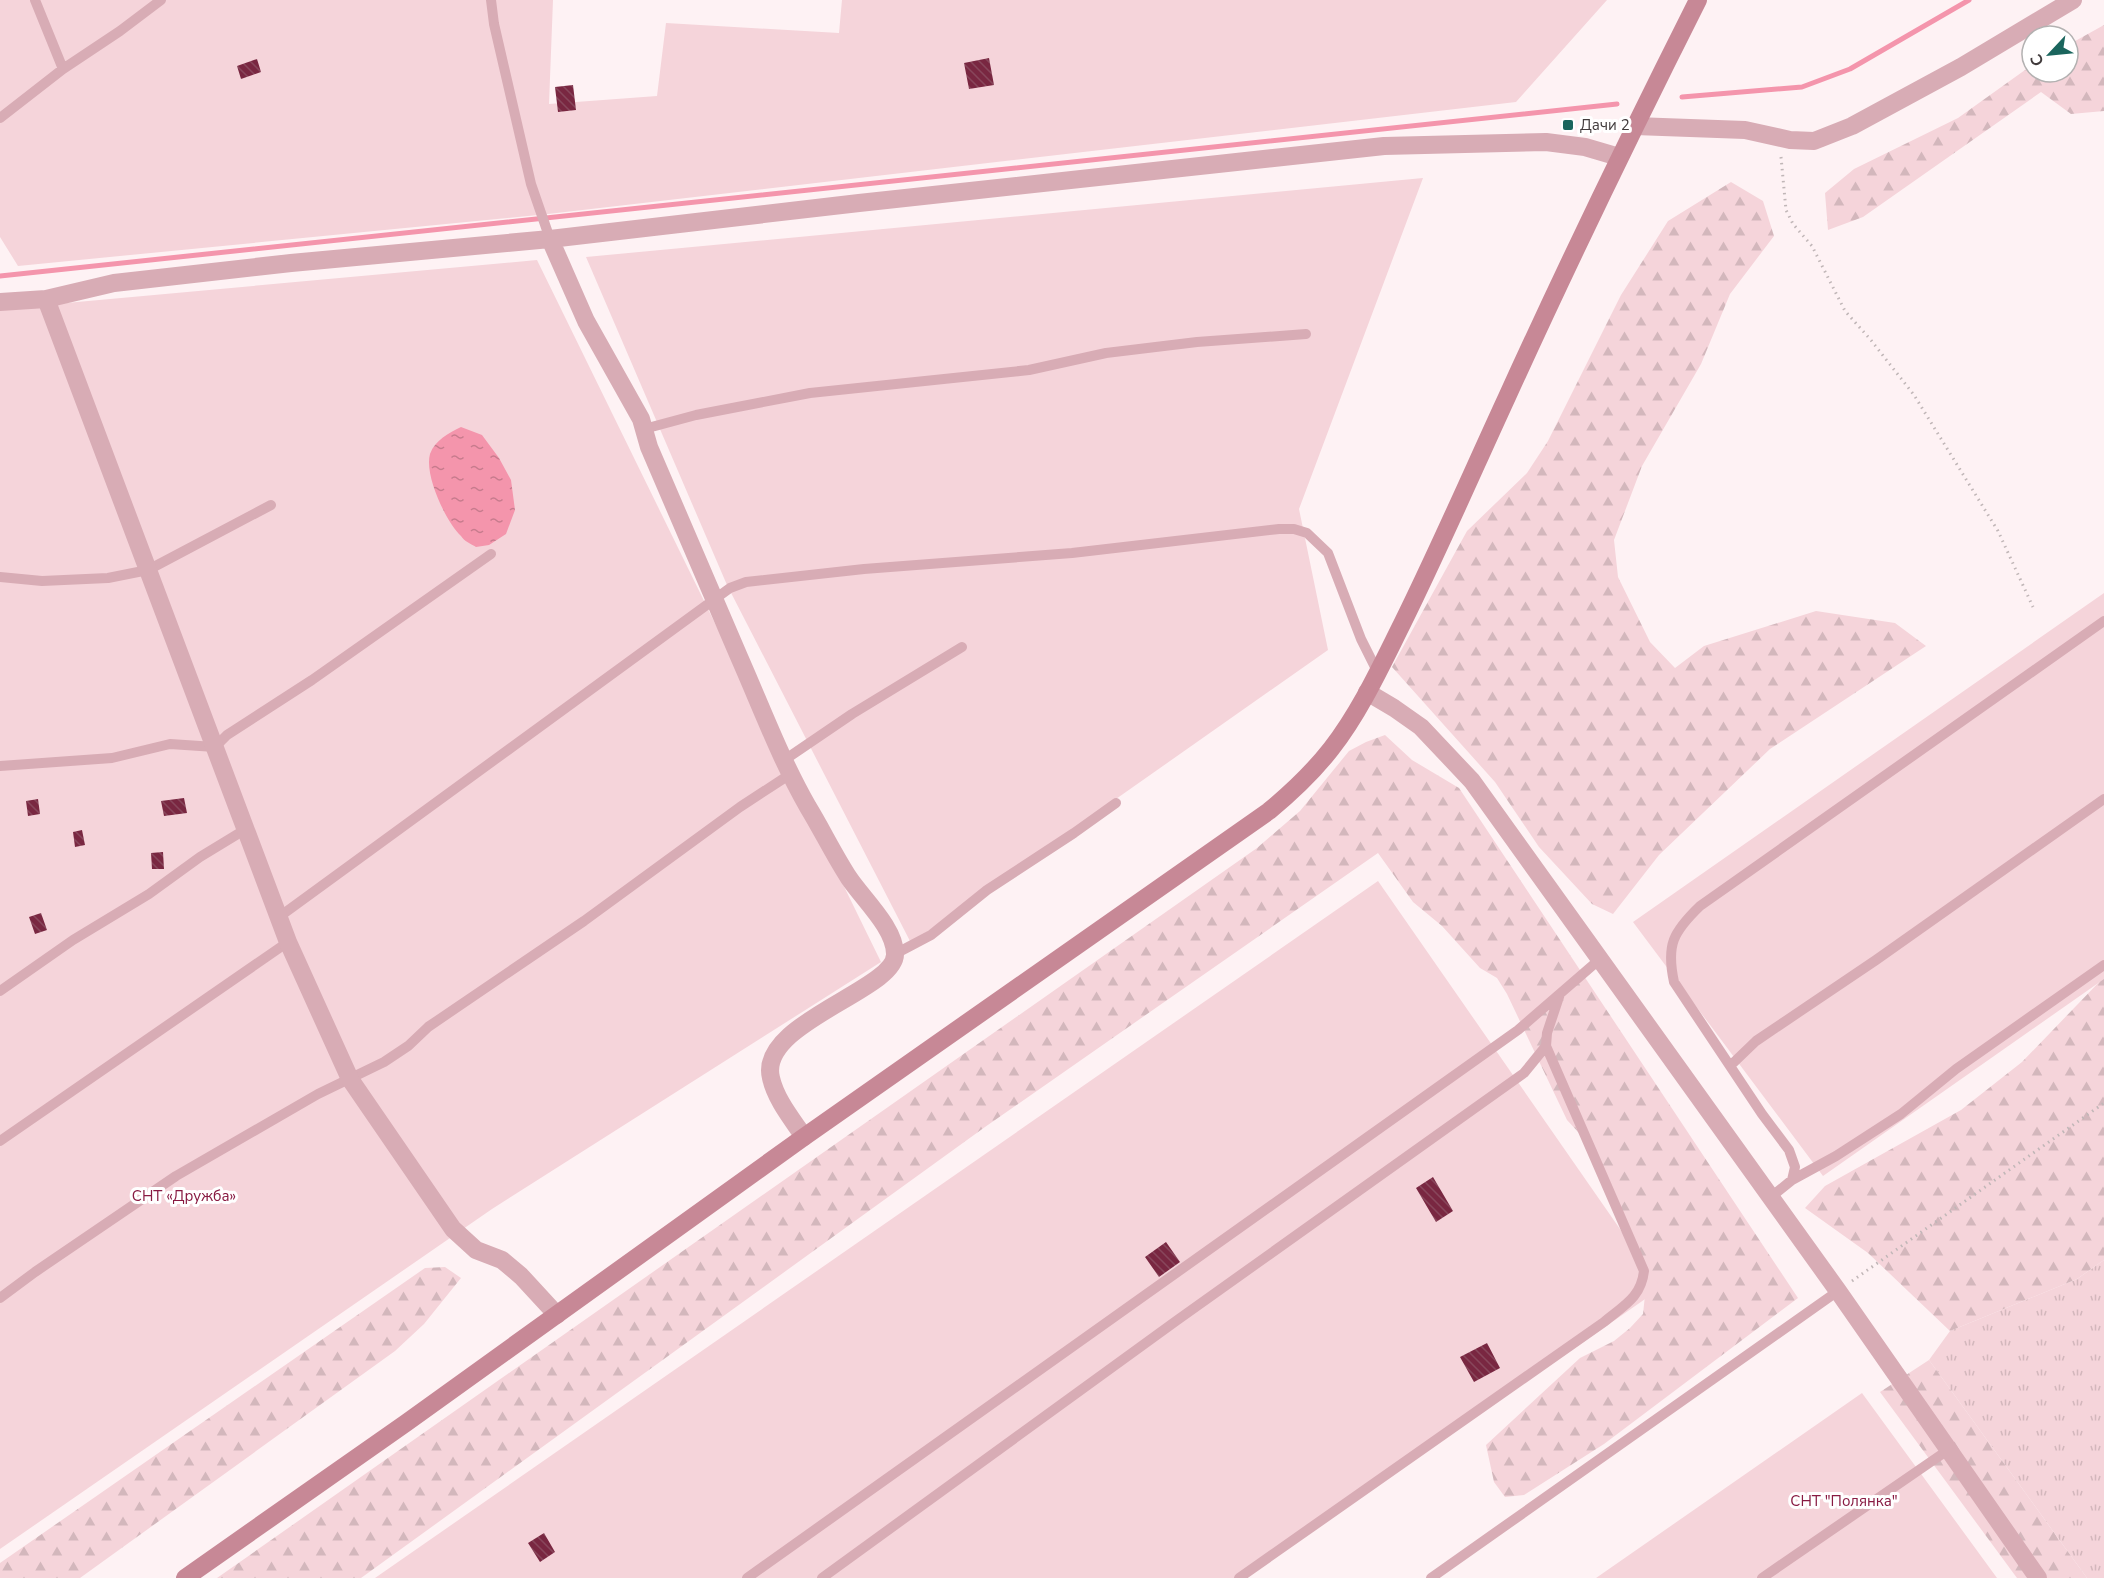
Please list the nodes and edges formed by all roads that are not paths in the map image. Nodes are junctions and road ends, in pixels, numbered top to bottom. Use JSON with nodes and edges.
{"nodes":[{"id":1,"x":34,"y":0,"type":"edge"},
{"id":2,"x":161,"y":0,"type":"edge"},
{"id":3,"x":491,"y":0,"type":"edge"},
{"id":4,"x":1698,"y":0,"type":"edge"},
{"id":5,"x":2073,"y":0,"type":"edge"},
{"id":6,"x":63,"y":69,"type":"junction"},
{"id":7,"x":0,"y":118,"type":"edge"},
{"id":8,"x":1635,"y":126,"type":"junction"},
{"id":9,"x":1619,"y":158,"type":"junction"},
{"id":10,"x":549,"y":235,"type":"junction"},
{"id":11,"x":46,"y":300,"type":"junction"},
{"id":12,"x":0,"y":302,"type":"edge"},
{"id":13,"x":1306,"y":334,"type":"dead end"},
{"id":14,"x":644,"y":429,"type":"junction"},
{"id":15,"x":271,"y":505,"type":"dead end"},
{"id":16,"x":491,"y":554,"type":"dead end"},
{"id":17,"x":148,"y":570,"type":"junction"},
{"id":18,"x":0,"y":578,"type":"edge"},
{"id":19,"x":715,"y":600,"type":"junction"},
{"id":20,"x":2104,"y":621,"type":"edge"},
{"id":21,"x":962,"y":647,"type":"dead end"},
{"id":22,"x":1378,"y":673,"type":"junction"},
{"id":23,"x":1366,"y":692,"type":"junction"},
{"id":24,"x":215,"y":747,"type":"junction"},
{"id":25,"x":0,"y":766,"type":"edge"},
{"id":26,"x":786,"y":768,"type":"junction"},
{"id":27,"x":2104,"y":799,"type":"edge"},
{"id":28,"x":1116,"y":803,"type":"dead end"},
{"id":29,"x":246,"y":829,"type":"junction"},
{"id":30,"x":279,"y":917,"type":"junction"},
{"id":31,"x":288,"y":942,"type":"junction"},
{"id":32,"x":895,"y":954,"type":"junction"},
{"id":33,"x":1600,"y":959,"type":"junction"},
{"id":34,"x":2104,"y":965,"type":"edge"},
{"id":35,"x":0,"y":991,"type":"edge"},
{"id":36,"x":1560,"y":994,"type":"junction"},
{"id":37,"x":1546,"y":1046,"type":"junction"},
{"id":38,"x":1730,"y":1066,"type":"junction"},
{"id":39,"x":350,"y":1079,"type":"junction"},
{"id":40,"x":804,"y":1137,"type":"junction"},
{"id":41,"x":0,"y":1141,"type":"edge"},
{"id":42,"x":1792,"y":1180,"type":"junction"},
{"id":43,"x":1771,"y":1197,"type":"junction"},
{"id":44,"x":1838,"y":1291,"type":"junction"},
{"id":45,"x":0,"y":1299,"type":"edge"},
{"id":46,"x":557,"y":1315,"type":"junction"},
{"id":47,"x":1948,"y":1450,"type":"junction"},
{"id":48,"x":185,"y":1578,"type":"edge"},
{"id":49,"x":747,"y":1578,"type":"edge"},
{"id":50,"x":822,"y":1578,"type":"edge"},
{"id":51,"x":1239,"y":1578,"type":"edge"},
{"id":52,"x":1431,"y":1578,"type":"edge"},
{"id":53,"x":1762,"y":1578,"type":"edge"},
{"id":54,"x":2038,"y":1578,"type":"edge"}],
"edges":[{"from":1,"to":6,"type":"lane"},
{"from":2,"to":6,"type":"lane"},
{"from":3,"to":10,"type":"lane"},
{"from":4,"to":8,"type":"street"},
{"from":5,"to":8,"type":"street"},
{"from":6,"to":7,"type":"lane"},
{"from":8,"to":9,"type":"street"},
{"from":9,"to":10,"type":"street"},
{"from":9,"to":22,"type":"street"},
{"from":10,"to":11,"type":"street"},
{"from":10,"to":14,"type":"street"},
{"from":11,"to":12,"type":"street"},
{"from":11,"to":17,"type":"street"},
{"from":13,"to":14,"type":"lane"},
{"from":14,"to":19,"type":"street"},
{"from":15,"to":17,"type":"lane"},
{"from":16,"to":24,"type":"lane"},
{"from":17,"to":18,"type":"lane"},
{"from":17,"to":24,"type":"street"},
{"from":19,"to":22,"type":"lane"},
{"from":19,"to":26,"type":"street"},
{"from":19,"to":30,"type":"lane"},
{"from":20,"to":38,"type":"lane"},
{"from":21,"to":26,"type":"lane"},
{"from":22,"to":23,"type":"street"},
{"from":23,"to":33,"type":"street"},
{"from":23,"to":40,"type":"street"},
{"from":24,"to":25,"type":"lane"},
{"from":24,"to":29,"type":"street"},
{"from":26,"to":32,"type":"street"},
{"from":26,"to":39,"type":"lane"},
{"from":27,"to":38,"type":"lane"},
{"from":28,"to":32,"type":"lane"},
{"from":29,"to":30,"type":"street"},
{"from":29,"to":35,"type":"lane"},
{"from":30,"to":31,"type":"street"},
{"from":31,"to":39,"type":"street"},
{"from":31,"to":41,"type":"lane"},
{"from":32,"to":40,"type":"street"},
{"from":33,"to":36,"type":"lane"},
{"from":33,"to":43,"type":"street"},
{"from":34,"to":42,"type":"lane"},
{"from":36,"to":37,"type":"lane"},
{"from":36,"to":49,"type":"lane"},
{"from":37,"to":50,"type":"lane"},
{"from":37,"to":51,"type":"lane"},
{"from":38,"to":42,"type":"lane"},
{"from":39,"to":45,"type":"lane"},
{"from":39,"to":46,"type":"street"},
{"from":40,"to":46,"type":"street"},
{"from":42,"to":43,"type":"lane"},
{"from":43,"to":44,"type":"street"},
{"from":44,"to":47,"type":"street"},
{"from":44,"to":52,"type":"lane"},
{"from":46,"to":48,"type":"street"},
{"from":47,"to":53,"type":"lane"},
{"from":47,"to":54,"type":"street"}]}
